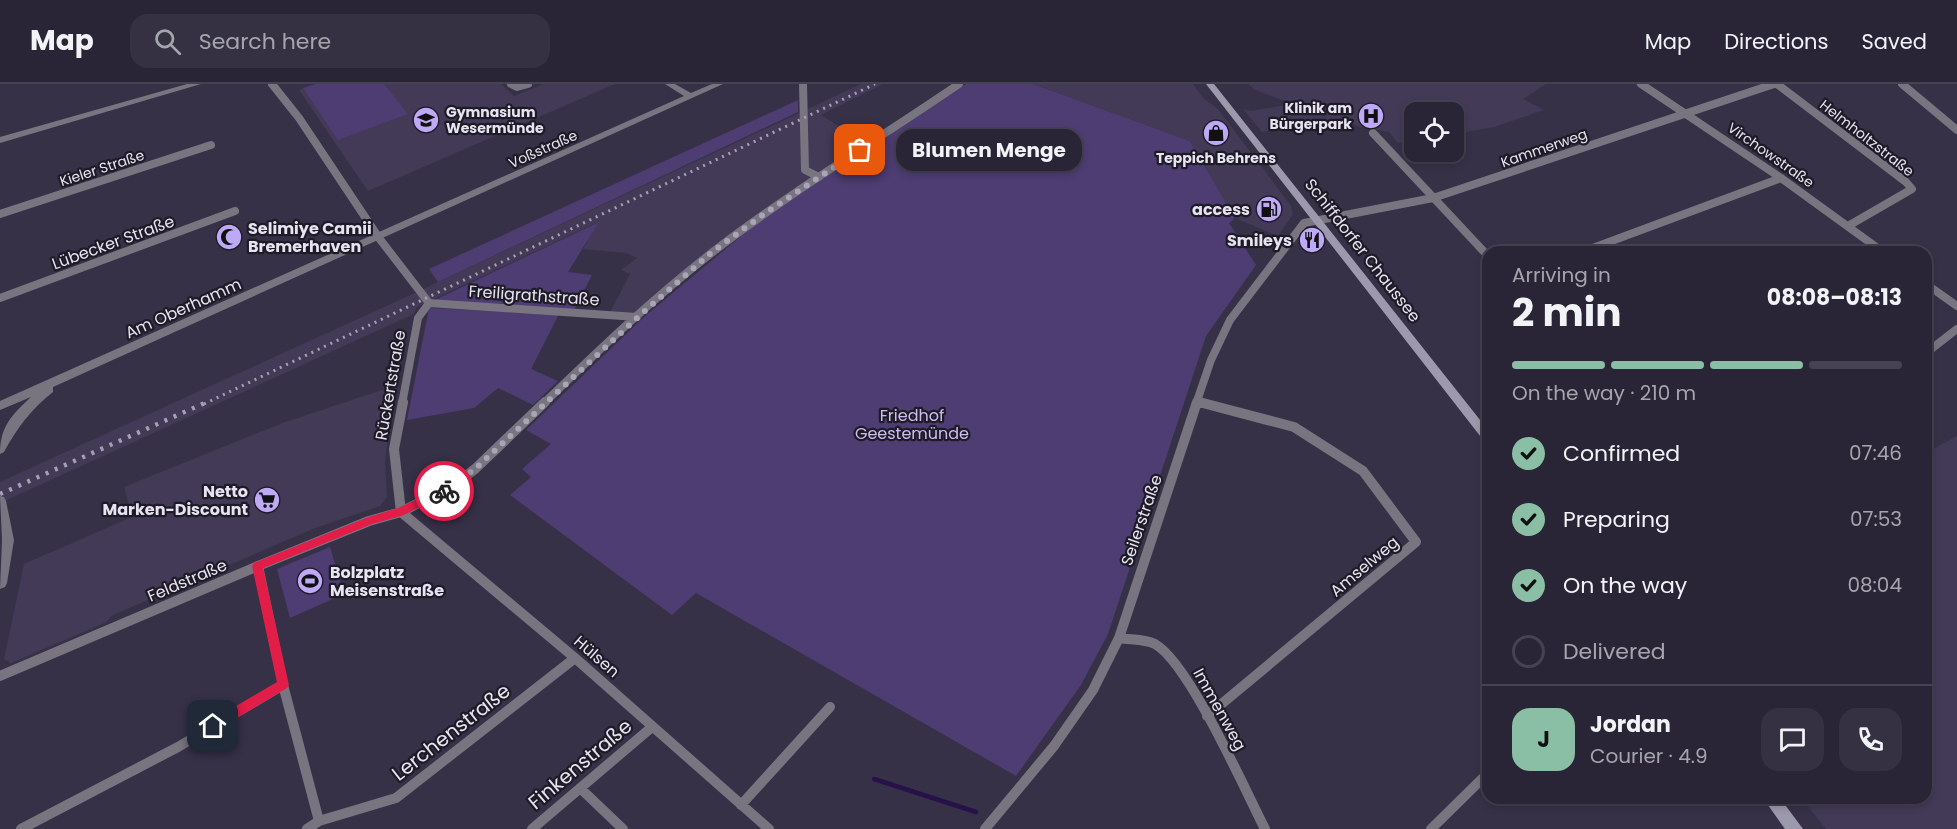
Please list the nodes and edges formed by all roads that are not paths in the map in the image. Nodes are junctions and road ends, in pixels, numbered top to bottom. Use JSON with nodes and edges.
{"nodes":[{"id":1,"x":196,"y":84,"type":"edge"},
{"id":2,"x":272,"y":84,"type":"edge"},
{"id":3,"x":511,"y":84,"type":"edge"},
{"id":4,"x":528,"y":84,"type":"edge"},
{"id":5,"x":669,"y":84,"type":"edge"},
{"id":6,"x":719,"y":84,"type":"edge"},
{"id":7,"x":803,"y":84,"type":"edge"},
{"id":8,"x":959,"y":84,"type":"edge"},
{"id":9,"x":1210,"y":84,"type":"edge"},
{"id":10,"x":1641,"y":84,"type":"edge"},
{"id":11,"x":1776,"y":84,"type":"edge"},
{"id":12,"x":1902,"y":84,"type":"edge"},
{"id":13,"x":691,"y":97,"type":"junction"},
{"id":14,"x":1687,"y":113,"type":"junction"},
{"id":15,"x":1957,"y":130,"type":"edge"},
{"id":16,"x":1373,"y":133,"type":"dead end"},
{"id":17,"x":0,"y":140,"type":"edge"},
{"id":18,"x":211,"y":145,"type":"dead end"},
{"id":19,"x":819,"y":177,"type":"junction"},
{"id":20,"x":1781,"y":178,"type":"junction"},
{"id":21,"x":1433,"y":198,"type":"junction"},
{"id":22,"x":235,"y":211,"type":"dead end"},
{"id":23,"x":0,"y":214,"type":"edge"},
{"id":24,"x":1317,"y":220,"type":"junction"},
{"id":25,"x":1848,"y":226,"type":"junction"},
{"id":26,"x":378,"y":238,"type":"junction"},
{"id":27,"x":1598,"y":246,"type":"edge"},
{"id":28,"x":1874,"y":246,"type":"edge"},
{"id":29,"x":1482,"y":250,"type":"edge"},
{"id":30,"x":1932,"y":288,"type":"edge"},
{"id":31,"x":0,"y":298,"type":"edge"},
{"id":32,"x":433,"y":303,"type":"junction"},
{"id":33,"x":1957,"y":306,"type":"edge"},
{"id":34,"x":638,"y":317,"type":"junction"},
{"id":35,"x":1957,"y":329,"type":"edge"},
{"id":36,"x":1932,"y":348,"type":"edge"},
{"id":37,"x":68,"y":377,"type":"junction"},
{"id":38,"x":1198,"y":402,"type":"junction"},
{"id":39,"x":0,"y":406,"type":"edge"},
{"id":40,"x":1482,"y":430,"type":"edge"},
{"id":41,"x":0,"y":449,"type":"edge"},
{"id":42,"x":0,"y":501,"type":"edge"},
{"id":43,"x":401,"y":512,"type":"junction"},
{"id":44,"x":4,"y":541,"type":"edge"},
{"id":45,"x":258,"y":566,"type":"junction"},
{"id":46,"x":0,"y":583,"type":"edge"},
{"id":47,"x":1119,"y":638,"type":"junction"},
{"id":48,"x":575,"y":658,"type":"junction"},
{"id":49,"x":0,"y":676,"type":"edge"},
{"id":50,"x":283,"y":685,"type":"junction"},
{"id":51,"x":830,"y":707,"type":"dead end"},
{"id":52,"x":1207,"y":716,"type":"junction"},
{"id":53,"x":652,"y":727,"type":"junction"},
{"id":54,"x":1482,"y":778,"type":"edge"},
{"id":55,"x":580,"y":788,"type":"junction"},
{"id":56,"x":1776,"y":804,"type":"edge"},
{"id":57,"x":741,"y":805,"type":"junction"},
{"id":58,"x":319,"y":821,"type":"junction"},
{"id":59,"x":21,"y":829,"type":"edge"},
{"id":60,"x":307,"y":829,"type":"edge"},
{"id":61,"x":532,"y":829,"type":"edge"},
{"id":62,"x":623,"y":829,"type":"edge"},
{"id":63,"x":769,"y":829,"type":"edge"},
{"id":64,"x":985,"y":829,"type":"edge"},
{"id":65,"x":1265,"y":829,"type":"edge"},
{"id":66,"x":1431,"y":829,"type":"edge"},
{"id":67,"x":1795,"y":829,"type":"edge"}],
"edges":[{"from":1,"to":17,"type":"street"},
{"from":2,"to":26,"type":"street"},
{"from":3,"to":4,"type":"street"},
{"from":5,"to":13,"type":"street"},
{"from":6,"to":13,"type":"street","name":"Voßstraße"},
{"from":7,"to":19,"type":"street"},
{"from":8,"to":19,"type":"street","name":"Feldstraße"},
{"from":9,"to":24,"type":"main road","name":"Schiffdorfer Chaussee"},
{"from":10,"to":14,"type":"street","name":"Virchowstraße"},
{"from":11,"to":14,"type":"street","name":"Kammerweg"},
{"from":11,"to":25,"type":"street","name":"Helmholtzstraße"},
{"from":12,"to":15,"type":"street"},
{"from":13,"to":26,"type":"street","name":"Voßstraße"},
{"from":14,"to":20,"type":"street","name":"Virchowstraße"},
{"from":14,"to":21,"type":"street","name":"Kammerweg"},
{"from":16,"to":21,"type":"street"},
{"from":18,"to":23,"type":"street","name":"Kieler Straße"},
{"from":19,"to":34,"type":"street","name":"Feldstraße"},
{"from":20,"to":25,"type":"street","name":"Virchowstraße"},
{"from":20,"to":27,"type":"street"},
{"from":21,"to":24,"type":"street","name":"Kammerweg"},
{"from":21,"to":29,"type":"street"},
{"from":22,"to":31,"type":"street","name":"Lübecker Straße"},
{"from":24,"to":38,"type":"street","name":"Seilerstraße"},
{"from":24,"to":40,"type":"main road","name":"Schiffdorfer Chaussee"},
{"from":25,"to":28,"type":"street","name":"Virchowstraße"},
{"from":26,"to":32,"type":"street"},
{"from":26,"to":37,"type":"street","name":"Am Oberhamm"},
{"from":30,"to":33,"type":"street"},
{"from":32,"to":34,"type":"street","name":"Freiligrathstraße"},
{"from":32,"to":43,"type":"street","name":"Rückertstraße"},
{"from":34,"to":43,"type":"street","name":"Feldstraße"},
{"from":35,"to":36,"type":"street"},
{"from":37,"to":39,"type":"street","name":"Am Oberhamm"},
{"from":37,"to":41,"type":"street"},
{"from":38,"to":47,"type":"street","name":"Seilerstraße"},
{"from":38,"to":52,"type":"street","name":"Amselweg"},
{"from":42,"to":44,"type":"street"},
{"from":43,"to":45,"type":"street","name":"Feldstraße"},
{"from":43,"to":48,"type":"street","name":"Hülsen"},
{"from":44,"to":46,"type":"street"},
{"from":45,"to":49,"type":"street","name":"Feldstraße"},
{"from":45,"to":50,"type":"street"},
{"from":47,"to":52,"type":"street","name":"Immenweg"},
{"from":47,"to":64,"type":"street","name":"Seilerstraße"},
{"from":48,"to":53,"type":"street","name":"Hülsen"},
{"from":48,"to":58,"type":"street","name":"Lerchenstraße"},
{"from":50,"to":58,"type":"street"},
{"from":50,"to":59,"type":"street"},
{"from":51,"to":57,"type":"street"},
{"from":52,"to":65,"type":"street","name":"Immenweg"},
{"from":53,"to":55,"type":"street","name":"Finkenstraße"},
{"from":53,"to":57,"type":"street","name":"Hülsen"},
{"from":54,"to":66,"type":"street"},
{"from":55,"to":61,"type":"street","name":"Finkenstraße"},
{"from":55,"to":62,"type":"street"},
{"from":56,"to":67,"type":"main road"},
{"from":57,"to":63,"type":"street","name":"Hülsen"},
{"from":58,"to":60,"type":"street","name":"Lerchenstraße"}]}
